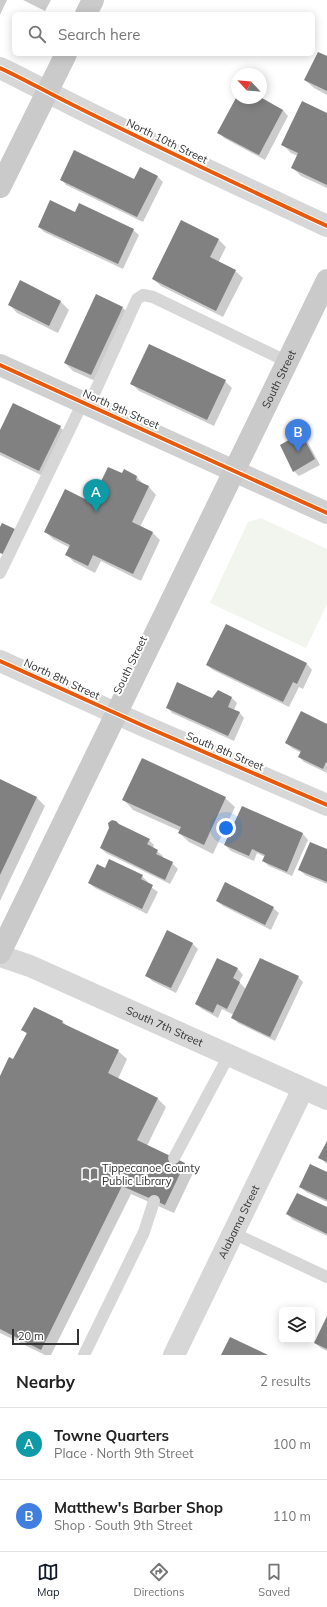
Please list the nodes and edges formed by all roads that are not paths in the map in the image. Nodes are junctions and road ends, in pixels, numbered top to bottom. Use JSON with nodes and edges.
{"nodes":[{"id":1,"x":93,"y":0,"type":"edge"},
{"id":2,"x":87,"y":12,"type":"edge"},
{"id":3,"x":65,"y":56,"type":"edge"},
{"id":4,"x":0,"y":68,"type":"edge"},
{"id":5,"x":48,"y":92,"type":"junction"},
{"id":6,"x":0,"y":187,"type":"edge"},
{"id":7,"x":327,"y":226,"type":"edge"},
{"id":8,"x":327,"y":280,"type":"edge"},
{"id":9,"x":286,"y":361,"type":"junction"},
{"id":10,"x":0,"y":365,"type":"edge"},
{"id":11,"x":86,"y":403,"type":"junction"},
{"id":12,"x":234,"y":470,"type":"junction"},
{"id":13,"x":327,"y":513,"type":"edge"},
{"id":14,"x":0,"y":573,"type":"edge"},
{"id":15,"x":0,"y":661,"type":"edge"},
{"id":16,"x":116,"y":714,"type":"junction"},
{"id":17,"x":327,"y":805,"type":"edge"},
{"id":18,"x":0,"y":954,"type":"edge"},
{"id":19,"x":229,"y":1055,"type":"junction"},
{"id":20,"x":303,"y":1089,"type":"junction"},
{"id":21,"x":327,"y":1099,"type":"edge"},
{"id":22,"x":174,"y":1158,"type":"dead end"},
{"id":23,"x":154,"y":1200,"type":"dead end"},
{"id":24,"x":233,"y":1233,"type":"junction"},
{"id":25,"x":327,"y":1277,"type":"edge"},
{"id":26,"x":84,"y":1355,"type":"edge"},
{"id":27,"x":174,"y":1355,"type":"edge"}],
"edges":[{"from":1,"to":2,"type":"main road"},
{"from":3,"to":5,"type":"main road"},
{"from":4,"to":5,"type":"street","name":"North 10th Street"},
{"from":5,"to":6,"type":"main road"},
{"from":5,"to":7,"type":"street","name":"North 10th Street"},
{"from":8,"to":9,"type":"main road","name":"South Street"},
{"from":9,"to":11,"type":"lane"},
{"from":9,"to":12,"type":"main road","name":"South Street"},
{"from":10,"to":11,"type":"main road","name":"North 9th Street"},
{"from":11,"to":12,"type":"main road","name":"North 9th Street"},
{"from":11,"to":14,"type":"lane"},
{"from":12,"to":13,"type":"main road","name":"North 9th Street"},
{"from":12,"to":16,"type":"main road","name":"South Street"},
{"from":15,"to":16,"type":"street","name":"North 8th Street"},
{"from":16,"to":17,"type":"street","name":"South 8th Street"},
{"from":16,"to":18,"type":"main road","name":"South Street"},
{"from":18,"to":19,"type":"street","name":"South 7th Street"},
{"from":19,"to":20,"type":"street","name":"South 7th Street"},
{"from":19,"to":22,"type":"lane"},
{"from":20,"to":21,"type":"street","name":"South 7th Street"},
{"from":20,"to":24,"type":"street","name":"Alabama Street"},
{"from":23,"to":26,"type":"lane"},
{"from":24,"to":25,"type":"lane"},
{"from":24,"to":27,"type":"street","name":"Alabama Street"}]}
